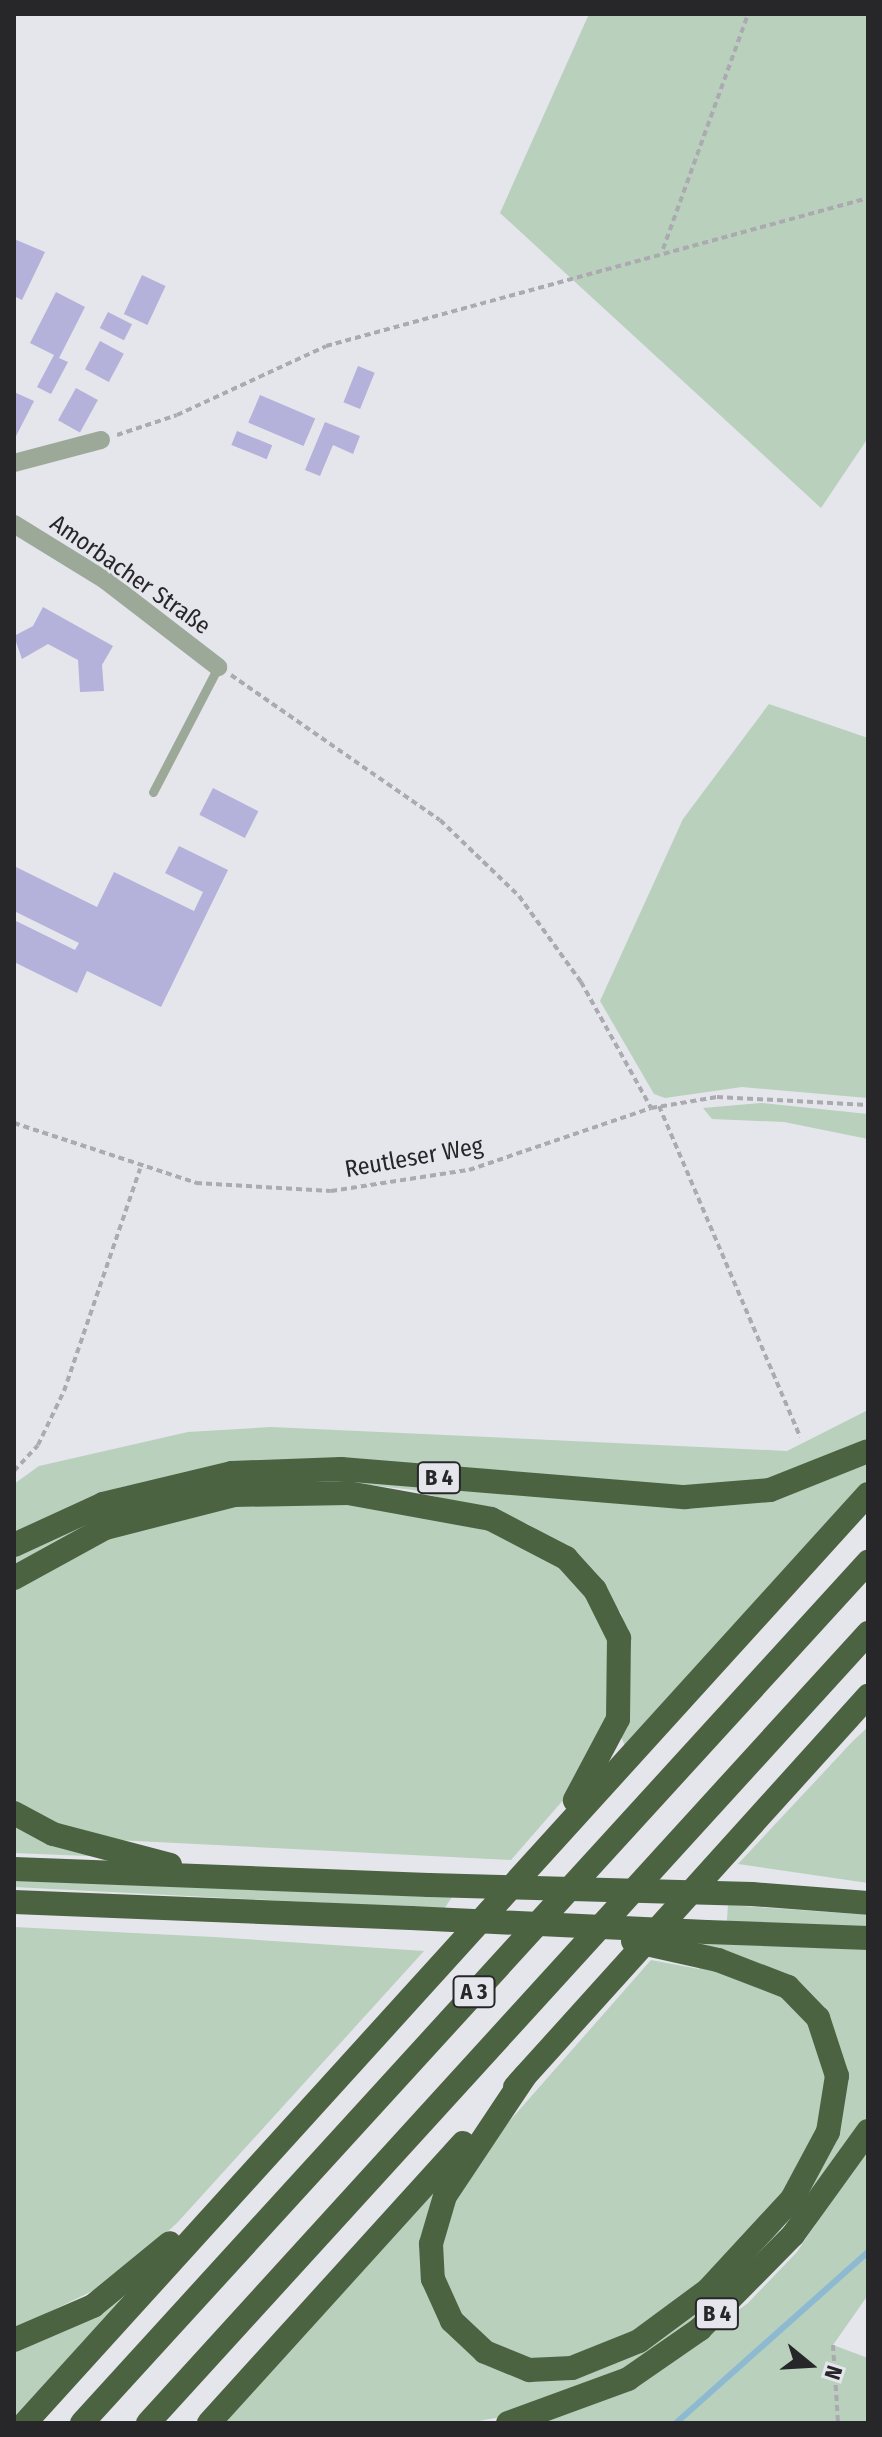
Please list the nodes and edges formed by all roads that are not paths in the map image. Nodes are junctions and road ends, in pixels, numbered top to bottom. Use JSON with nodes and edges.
{"nodes":[{"id":1,"x":101,"y":440,"type":"road end"},
{"id":2,"x":14,"y":463,"type":"edge"},
{"id":3,"x":14,"y":524,"type":"edge"},
{"id":4,"x":218,"y":667,"type":"joint"},
{"id":5,"x":153,"y":792,"type":"dead end"},
{"id":6,"x":868,"y":1451,"type":"edge"},
{"id":7,"x":868,"y":1494,"type":"edge"},
{"id":8,"x":14,"y":1545,"type":"edge"},
{"id":9,"x":868,"y":1562,"type":"edge"},
{"id":10,"x":14,"y":1578,"type":"edge"},
{"id":11,"x":868,"y":1633,"type":"edge"},
{"id":12,"x":868,"y":1696,"type":"edge"},
{"id":13,"x":868,"y":1709,"type":"edge"},
{"id":14,"x":822,"y":1746,"type":"junction"},
{"id":15,"x":14,"y":1813,"type":"edge"},
{"id":16,"x":14,"y":1869,"type":"edge"},
{"id":17,"x":525,"y":1874,"type":"junction"},
{"id":18,"x":209,"y":1876,"type":"junction"},
{"id":19,"x":868,"y":1903,"type":"edge"},
{"id":20,"x":14,"y":1904,"type":"edge"},
{"id":21,"x":544,"y":1925,"type":"junction"},
{"id":22,"x":868,"y":1938,"type":"edge"},
{"id":23,"x":525,"y":2076,"type":"junction"},
{"id":24,"x":868,"y":2131,"type":"edge"},
{"id":25,"x":270,"y":2153,"type":"junction"},
{"id":26,"x":14,"y":2340,"type":"edge"},
{"id":27,"x":25,"y":2423,"type":"edge"},
{"id":28,"x":82,"y":2423,"type":"edge"},
{"id":29,"x":148,"y":2423,"type":"edge"},
{"id":30,"x":209,"y":2423,"type":"edge"},
{"id":31,"x":508,"y":2423,"type":"edge"}],
"edges":[{"from":1,"to":2,"type":"street"},
{"from":3,"to":4,"type":"street","name":"Amorbacher Straße"},
{"from":4,"to":5,"type":"lane"},
{"from":6,"to":8,"type":"highway","number":"B 4"},
{"from":7,"to":17,"type":"highway"},
{"from":9,"to":28,"type":"highway","number":"A 3"},
{"from":10,"to":17,"type":"highway"},
{"from":11,"to":29,"type":"highway","number":"A 3"},
{"from":12,"to":14,"type":"highway"},
{"from":13,"to":14,"type":"highway"},
{"from":14,"to":23,"type":"highway"},
{"from":15,"to":18,"type":"highway"},
{"from":16,"to":18,"type":"highway"},
{"from":17,"to":25,"type":"highway"},
{"from":18,"to":19,"type":"highway","bridge":true},
{"from":20,"to":21,"type":"highway","bridge":true},
{"from":21,"to":22,"type":"highway","bridge":true},
{"from":21,"to":23,"type":"highway","bridge":true},
{"from":23,"to":30,"type":"highway"},
{"from":24,"to":31,"type":"highway","number":"B 4"},
{"from":25,"to":26,"type":"highway"},
{"from":25,"to":27,"type":"highway"}]}
